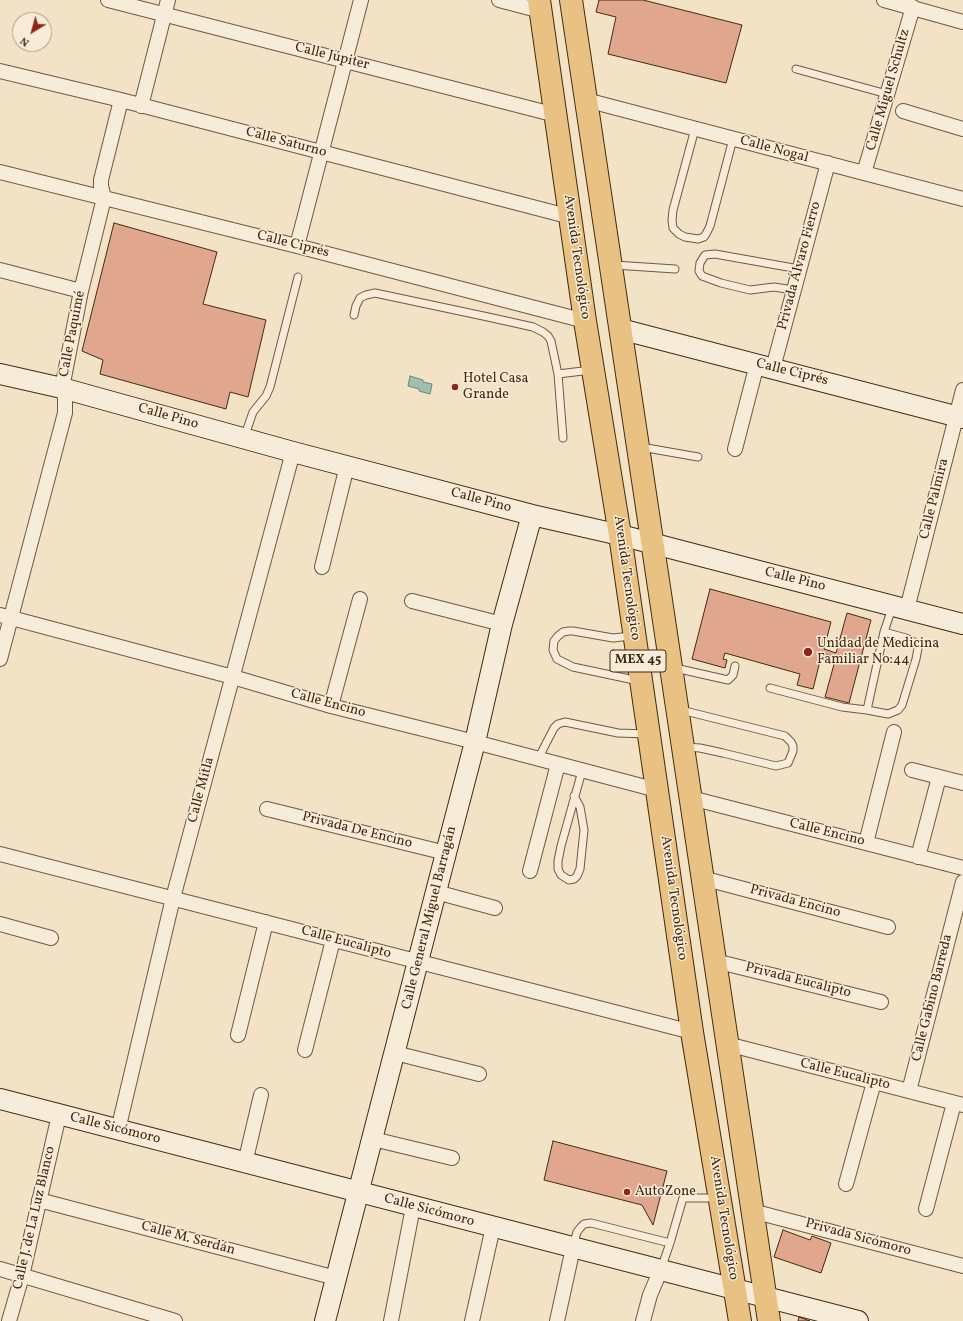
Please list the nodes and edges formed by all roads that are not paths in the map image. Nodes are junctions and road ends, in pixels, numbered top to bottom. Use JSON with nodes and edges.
{"nodes":[{"id":1,"x":108,"y":0,"type":"edge"},
{"id":2,"x":168,"y":0,"type":"edge"},
{"id":3,"x":361,"y":0,"type":"edge"},
{"id":4,"x":499,"y":0,"type":"edge"},
{"id":5,"x":571,"y":0,"type":"edge"},
{"id":6,"x":884,"y":0,"type":"edge"},
{"id":7,"x":540,"y":6,"type":"edge"},
{"id":8,"x":913,"y":7,"type":"junction"},
{"id":9,"x":165,"y":15,"type":"junction"},
{"id":10,"x":963,"y":22,"type":"edge"},
{"id":11,"x":345,"y":61,"type":"junction"},
{"id":12,"x":796,"y":68,"type":"dead end"},
{"id":13,"x":0,"y":71,"type":"edge"},
{"id":14,"x":887,"y":94,"type":"junction"},
{"id":15,"x":121,"y":100,"type":"junction"},
{"id":16,"x":586,"y":100,"type":"junction"},
{"id":17,"x":141,"y":106,"type":"junction"},
{"id":18,"x":903,"y":112,"type":"dead end"},
{"id":19,"x":556,"y":115,"type":"junction"},
{"id":20,"x":695,"y":129,"type":"junction"},
{"id":21,"x":963,"y":129,"type":"edge"},
{"id":22,"x":733,"y":139,"type":"junction"},
{"id":23,"x":321,"y":152,"type":"junction"},
{"id":24,"x":828,"y":163,"type":"junction"},
{"id":25,"x":0,"y":172,"type":"edge"},
{"id":26,"x":864,"y":173,"type":"junction"},
{"id":27,"x":104,"y":198,"type":"junction"},
{"id":28,"x":963,"y":198,"type":"edge"},
{"id":29,"x":571,"y":217,"type":"junction"},
{"id":30,"x":297,"y":246,"type":"junction"},
{"id":31,"x":610,"y":265,"type":"junction"},
{"id":32,"x":675,"y":269,"type":"dead end"},
{"id":33,"x":799,"y":269,"type":"junction"},
{"id":34,"x":0,"y":270,"type":"edge"},
{"id":35,"x":298,"y":276,"type":"dead end"},
{"id":36,"x":81,"y":290,"type":"junction"},
{"id":37,"x":794,"y":290,"type":"junction"},
{"id":38,"x":354,"y":315,"type":"dead end"},
{"id":39,"x":586,"y":321,"type":"junction"},
{"id":40,"x":620,"y":329,"type":"junction"},
{"id":41,"x":765,"y":366,"type":"junction"},
{"id":42,"x":593,"y":370,"type":"junction"},
{"id":43,"x":0,"y":374,"type":"edge"},
{"id":44,"x":558,"y":374,"type":"junction"},
{"id":45,"x":62,"y":388,"type":"junction"},
{"id":46,"x":963,"y":390,"type":"edge"},
{"id":47,"x":959,"y":417,"type":"edge"},
{"id":48,"x":563,"y":438,"type":"dead end"},
{"id":49,"x":244,"y":439,"type":"junction"},
{"id":50,"x":638,"y":446,"type":"junction"},
{"id":51,"x":735,"y":449,"type":"dead end"},
{"id":52,"x":294,"y":452,"type":"junction"},
{"id":53,"x":698,"y":457,"type":"dead end"},
{"id":54,"x":347,"y":466,"type":"junction"},
{"id":55,"x":532,"y":515,"type":"junction"},
{"id":56,"x":620,"y":535,"type":"junction"},
{"id":57,"x":652,"y":543,"type":"junction"},
{"id":58,"x":322,"y":567,"type":"dead end"},
{"id":59,"x":360,"y":599,"type":"dead end"},
{"id":60,"x":412,"y":601,"type":"dead end"},
{"id":61,"x":900,"y":607,"type":"junction"},
{"id":62,"x":5,"y":617,"type":"edge"},
{"id":63,"x":502,"y":624,"type":"junction"},
{"id":64,"x":963,"y":624,"type":"edge"},
{"id":65,"x":884,"y":632,"type":"junction"},
{"id":66,"x":635,"y":636,"type":"junction"},
{"id":67,"x":0,"y":659,"type":"edge"},
{"id":68,"x":736,"y":666,"type":"dead end"},
{"id":69,"x":671,"y":667,"type":"junction"},
{"id":70,"x":233,"y":677,"type":"junction"},
{"id":71,"x":641,"y":681,"type":"junction"},
{"id":72,"x":770,"y":688,"type":"dead end"},
{"id":73,"x":331,"y":706,"type":"junction"},
{"id":74,"x":677,"y":709,"type":"junction"},
{"id":75,"x":867,"y":710,"type":"junction"},
{"id":76,"x":894,"y":732,"type":"dead end"},
{"id":77,"x":649,"y":734,"type":"junction"},
{"id":78,"x":474,"y":742,"type":"junction"},
{"id":79,"x":683,"y":747,"type":"junction"},
{"id":80,"x":538,"y":759,"type":"junction"},
{"id":81,"x":558,"y":764,"type":"junction"},
{"id":82,"x":912,"y":770,"type":"dead end"},
{"id":83,"x":582,"y":771,"type":"junction"},
{"id":84,"x":939,"y":777,"type":"junction"},
{"id":85,"x":963,"y":783,"type":"edge"},
{"id":86,"x":657,"y":790,"type":"junction"},
{"id":87,"x":574,"y":796,"type":"junction"},
{"id":88,"x":690,"y":798,"type":"junction"},
{"id":89,"x":267,"y":809,"type":"dead end"},
{"id":90,"x":866,"y":843,"type":"junction"},
{"id":91,"x":446,"y":853,"type":"junction"},
{"id":92,"x":0,"y":854,"type":"edge"},
{"id":93,"x":918,"y":856,"type":"junction"},
{"id":94,"x":963,"y":868,"type":"edge"},
{"id":95,"x":530,"y":871,"type":"dead end"},
{"id":96,"x":702,"y":878,"type":"junction"},
{"id":97,"x":963,"y":882,"type":"edge"},
{"id":98,"x":436,"y":892,"type":"junction"},
{"id":99,"x":173,"y":898,"type":"junction"},
{"id":100,"x":495,"y":908,"type":"dead end"},
{"id":101,"x":266,"y":922,"type":"junction"},
{"id":102,"x":0,"y":924,"type":"edge"},
{"id":103,"x":888,"y":927,"type":"dead end"},
{"id":104,"x":51,"y":938,"type":"dead end"},
{"id":105,"x":333,"y":940,"type":"junction"},
{"id":106,"x":715,"y":961,"type":"junction"},
{"id":107,"x":419,"y":962,"type":"junction"},
{"id":108,"x":881,"y":1002,"type":"dead end"},
{"id":109,"x":692,"y":1032,"type":"junction"},
{"id":110,"x":238,"y":1035,"type":"dead end"},
{"id":111,"x":727,"y":1044,"type":"junction"},
{"id":112,"x":305,"y":1050,"type":"dead end"},
{"id":113,"x":395,"y":1053,"type":"junction"},
{"id":114,"x":479,"y":1074,"type":"dead end"},
{"id":115,"x":874,"y":1082,"type":"junction"},
{"id":116,"x":909,"y":1091,"type":"junction"},
{"id":117,"x":261,"y":1095,"type":"dead end"},
{"id":118,"x":0,"y":1100,"type":"edge"},
{"id":119,"x":959,"y":1104,"type":"edge"},
{"id":120,"x":59,"y":1115,"type":"junction"},
{"id":121,"x":118,"y":1130,"type":"junction"},
{"id":122,"x":373,"y":1139,"type":"junction"},
{"id":123,"x":452,"y":1158,"type":"dead end"},
{"id":124,"x":245,"y":1163,"type":"junction"},
{"id":125,"x":846,"y":1184,"type":"dead end"},
{"id":126,"x":359,"y":1192,"type":"junction"},
{"id":127,"x":720,"y":1198,"type":"junction"},
{"id":128,"x":39,"y":1200,"type":"junction"},
{"id":129,"x":413,"y":1206,"type":"junction"},
{"id":130,"x":926,"y":1209,"type":"dead end"},
{"id":131,"x":752,"y":1210,"type":"junction"},
{"id":132,"x":493,"y":1227,"type":"junction"},
{"id":133,"x":670,"y":1243,"type":"junction"},
{"id":134,"x":573,"y":1248,"type":"junction"},
{"id":135,"x":963,"y":1266,"type":"edge"},
{"id":136,"x":0,"y":1269,"type":"edge"},
{"id":137,"x":661,"y":1269,"type":"junction"},
{"id":138,"x":22,"y":1276,"type":"junction"},
{"id":139,"x":336,"y":1278,"type":"junction"},
{"id":140,"x":735,"y":1290,"type":"junction"},
{"id":141,"x":765,"y":1298,"type":"junction"},
{"id":142,"x":9,"y":1321,"type":"edge"},
{"id":143,"x":175,"y":1321,"type":"edge"},
{"id":144,"x":325,"y":1321,"type":"edge"},
{"id":145,"x":391,"y":1321,"type":"edge"},
{"id":146,"x":472,"y":1321,"type":"edge"},
{"id":147,"x":558,"y":1321,"type":"edge"},
{"id":148,"x":643,"y":1321,"type":"edge"},
{"id":149,"x":740,"y":1321,"type":"edge"},
{"id":150,"x":769,"y":1321,"type":"edge"},
{"id":151,"x":856,"y":1321,"type":"edge"}],
"edges":[{"from":1,"to":9,"type":"street","name":"Calle Júpiter"},
{"from":2,"to":9,"type":"street"},
{"from":3,"to":11,"type":"street"},
{"from":4,"to":7,"type":"street"},
{"from":5,"to":16,"type":"main road","number":"MEX 45"},
{"from":6,"to":8,"type":"street"},
{"from":7,"to":19,"type":"main road","name":"Avenida Tecnológico","number":"MEX 45"},
{"from":8,"to":10,"type":"street"},
{"from":8,"to":14,"type":"street","name":"Calle Miguel Schultz"},
{"from":9,"to":11,"type":"street","name":"Calle Júpiter"},
{"from":9,"to":17,"type":"street"},
{"from":11,"to":19,"type":"street","name":"Calle Júpiter"},
{"from":11,"to":23,"type":"street"},
{"from":12,"to":14,"type":"lane"},
{"from":13,"to":15,"type":"street","name":"Calle Saturno"},
{"from":14,"to":26,"type":"street","name":"Calle Miguel Schultz"},
{"from":15,"to":17,"type":"street","name":"Calle Saturno"},
{"from":15,"to":27,"type":"street","name":"Calle Paquimé"},
{"from":16,"to":20,"type":"street","name":"Calle Nogal"},
{"from":16,"to":31,"type":"main road","number":"MEX 45"},
{"from":17,"to":23,"type":"street","name":"Calle Saturno"},
{"from":18,"to":21,"type":"street"},
{"from":19,"to":29,"type":"main road","name":"Avenida Tecnológico","number":"MEX 45"},
{"from":20,"to":22,"type":"street","name":"Calle Nogal"},
{"from":20,"to":22,"type":"lane"},
{"from":22,"to":24,"type":"street","name":"Calle Nogal"},
{"from":23,"to":29,"type":"street","name":"Calle Saturno"},
{"from":23,"to":30,"type":"street"},
{"from":24,"to":26,"type":"street","name":"Calle Nogal"},
{"from":24,"to":33,"type":"street","name":"Privada Álvaro Fierro"},
{"from":25,"to":27,"type":"street","name":"Calle Ciprés"},
{"from":26,"to":28,"type":"street","name":"Calle Nogal"},
{"from":27,"to":30,"type":"street","name":"Calle Ciprés"},
{"from":27,"to":36,"type":"street","name":"Calle Paquimé"},
{"from":29,"to":39,"type":"main road","name":"Avenida Tecnológico","number":"MEX 45"},
{"from":30,"to":39,"type":"street","name":"Calle Ciprés"},
{"from":31,"to":32,"type":"lane"},
{"from":31,"to":40,"type":"main road","number":"MEX 45"},
{"from":33,"to":37,"type":"street","name":"Privada Álvaro Fierro"},
{"from":33,"to":37,"type":"lane"},
{"from":34,"to":36,"type":"street"},
{"from":35,"to":49,"type":"lane"},
{"from":36,"to":45,"type":"street","name":"Calle Paquimé"},
{"from":37,"to":41,"type":"street","name":"Privada Álvaro Fierro"},
{"from":38,"to":44,"type":"lane"},
{"from":39,"to":42,"type":"main road","name":"Avenida Tecnológico","number":"MEX 45"},
{"from":40,"to":41,"type":"street","name":"Calle Ciprés"},
{"from":40,"to":50,"type":"main road","number":"MEX 45"},
{"from":41,"to":47,"type":"street","name":"Calle Ciprés"},
{"from":41,"to":51,"type":"street","name":"Privada Álvaro Fierro"},
{"from":42,"to":44,"type":"lane"},
{"from":42,"to":56,"type":"main road","name":"Avenida Tecnológico","number":"MEX 45"},
{"from":43,"to":45,"type":"street","name":"Calle Pino"},
{"from":44,"to":48,"type":"lane"},
{"from":45,"to":49,"type":"street","name":"Calle Pino"},
{"from":45,"to":62,"type":"street","name":"Calle Paquimé"},
{"from":46,"to":47,"type":"street","name":"Calle Palmira"},
{"from":47,"to":61,"type":"street","name":"Calle Palmira"},
{"from":49,"to":52,"type":"street","name":"Calle Pino"},
{"from":50,"to":53,"type":"lane"},
{"from":50,"to":57,"type":"main road","number":"MEX 45"},
{"from":52,"to":54,"type":"street","name":"Calle Pino"},
{"from":52,"to":70,"type":"street","name":"Calle Mitla"},
{"from":54,"to":55,"type":"street","name":"Calle Pino"},
{"from":54,"to":58,"type":"street"},
{"from":55,"to":56,"type":"street","name":"Calle Pino"},
{"from":55,"to":63,"type":"street","name":"Calle General Miguel Barragán"},
{"from":56,"to":57,"type":"street","name":"Calle Pino"},
{"from":56,"to":66,"type":"main road","name":"Avenida Tecnológico","number":"MEX 45"},
{"from":57,"to":61,"type":"street","name":"Calle Pino"},
{"from":57,"to":69,"type":"main road","number":"MEX 45"},
{"from":59,"to":73,"type":"street"},
{"from":60,"to":63,"type":"street"},
{"from":61,"to":64,"type":"street","name":"Calle Pino"},
{"from":61,"to":65,"type":"lane"},
{"from":62,"to":67,"type":"street","name":"Calle Paquimé"},
{"from":62,"to":70,"type":"street","name":"Calle Encino"},
{"from":63,"to":78,"type":"street","name":"Calle General Miguel Barragán"},
{"from":65,"to":75,"type":"lane"},
{"from":65,"to":75,"type":"lane"},
{"from":66,"to":71,"type":"main road","name":"Avenida Tecnológico","number":"MEX 45"},
{"from":66,"to":71,"type":"lane"},
{"from":68,"to":69,"type":"lane"},
{"from":69,"to":74,"type":"main road","number":"MEX 45"},
{"from":70,"to":73,"type":"street","name":"Calle Encino"},
{"from":70,"to":99,"type":"street","name":"Calle Mitla"},
{"from":71,"to":77,"type":"main road","name":"Avenida Tecnológico","number":"MEX 45"},
{"from":72,"to":75,"type":"lane"},
{"from":73,"to":78,"type":"street","name":"Calle Encino"},
{"from":74,"to":79,"type":"main road","number":"MEX 45"},
{"from":74,"to":79,"type":"lane"},
{"from":76,"to":90,"type":"street"},
{"from":77,"to":80,"type":"lane"},
{"from":77,"to":86,"type":"main road","name":"Avenida Tecnológico","number":"MEX 45"},
{"from":78,"to":80,"type":"street","name":"Calle Encino"},
{"from":78,"to":91,"type":"street","name":"Calle General Miguel Barragán"},
{"from":79,"to":88,"type":"main road","number":"MEX 45"},
{"from":80,"to":81,"type":"street","name":"Calle Encino"},
{"from":81,"to":83,"type":"street","name":"Calle Encino"},
{"from":81,"to":95,"type":"street"},
{"from":82,"to":84,"type":"street"},
{"from":83,"to":86,"type":"street","name":"Calle Encino"},
{"from":83,"to":87,"type":"lane"},
{"from":84,"to":85,"type":"street"},
{"from":84,"to":93,"type":"street"},
{"from":86,"to":109,"type":"main road","name":"Avenida Tecnológico","number":"MEX 45"},
{"from":87,"to":87,"type":"lane"},
{"from":88,"to":90,"type":"street","name":"Calle Encino"},
{"from":88,"to":96,"type":"main road","number":"MEX 45"},
{"from":89,"to":91,"type":"street","name":"Privada De Encino"},
{"from":90,"to":93,"type":"street","name":"Calle Encino"},
{"from":91,"to":98,"type":"street","name":"Calle General Miguel Barragán"},
{"from":92,"to":99,"type":"street","name":"Calle Eucalipto"},
{"from":93,"to":94,"type":"street","name":"Calle Encino"},
{"from":96,"to":103,"type":"street","name":"Privada Encino"},
{"from":96,"to":106,"type":"main road","number":"MEX 45"},
{"from":97,"to":116,"type":"street","name":"Calle Gabino Barreda"},
{"from":98,"to":100,"type":"street"},
{"from":98,"to":107,"type":"street","name":"Calle General Miguel Barragán"},
{"from":99,"to":101,"type":"street","name":"Calle Eucalipto"},
{"from":99,"to":121,"type":"street","name":"Calle Mitla"},
{"from":101,"to":105,"type":"street","name":"Calle Eucalipto"},
{"from":101,"to":110,"type":"street"},
{"from":102,"to":104,"type":"street"},
{"from":105,"to":107,"type":"street","name":"Calle Eucalipto"},
{"from":105,"to":112,"type":"street"},
{"from":106,"to":108,"type":"street","name":"Privada Eucalipto"},
{"from":106,"to":111,"type":"main road","number":"MEX 45"},
{"from":107,"to":109,"type":"street","name":"Calle Eucalipto"},
{"from":107,"to":113,"type":"street","name":"Calle General Miguel Barragán"},
{"from":109,"to":127,"type":"main road","name":"Avenida Tecnológico","number":"MEX 45"},
{"from":111,"to":115,"type":"street","name":"Calle Eucalipto"},
{"from":111,"to":131,"type":"main road","number":"MEX 45"},
{"from":113,"to":114,"type":"street"},
{"from":113,"to":122,"type":"street","name":"Calle General Miguel Barragán"},
{"from":115,"to":116,"type":"street","name":"Calle Eucalipto"},
{"from":115,"to":125,"type":"street"},
{"from":116,"to":119,"type":"street","name":"Calle Eucalipto"},
{"from":117,"to":124,"type":"street"},
{"from":118,"to":120,"type":"street","name":"Calle Sicómoro"},
{"from":119,"to":130,"type":"street"},
{"from":120,"to":121,"type":"street","name":"Calle Sicómoro"},
{"from":120,"to":128,"type":"street","name":"Calle J. de La Luz Blanco"},
{"from":121,"to":124,"type":"street","name":"Calle Sicómoro"},
{"from":122,"to":123,"type":"street"},
{"from":122,"to":126,"type":"street","name":"Calle General Miguel Barragán"},
{"from":124,"to":126,"type":"street","name":"Calle Sicómoro"},
{"from":126,"to":129,"type":"street","name":"Calle Sicómoro"},
{"from":126,"to":139,"type":"street","name":"Calle General Miguel Barragán"},
{"from":127,"to":133,"type":"lane"},
{"from":127,"to":140,"type":"main road","name":"Avenida Tecnológico","number":"MEX 45"},
{"from":128,"to":138,"type":"street","name":"Calle J. de La Luz Blanco"},
{"from":128,"to":139,"type":"street","name":"Calle M. Serdán"},
{"from":129,"to":132,"type":"street","name":"Calle Sicómoro"},
{"from":129,"to":145,"type":"street"},
{"from":131,"to":135,"type":"street","name":"Privada Sicómoro"},
{"from":131,"to":141,"type":"main road","number":"MEX 45"},
{"from":132,"to":134,"type":"street","name":"Calle Sicómoro"},
{"from":132,"to":146,"type":"street"},
{"from":133,"to":134,"type":"lane"},
{"from":133,"to":137,"type":"lane"},
{"from":134,"to":137,"type":"street","name":"Calle Sicómoro"},
{"from":134,"to":147,"type":"street"},
{"from":136,"to":138,"type":"street"},
{"from":137,"to":140,"type":"street","name":"Calle Sicómoro"},
{"from":137,"to":148,"type":"street"},
{"from":138,"to":142,"type":"street","name":"Calle J. de La Luz Blanco"},
{"from":138,"to":143,"type":"street"},
{"from":139,"to":144,"type":"street","name":"Calle General Miguel Barragán"},
{"from":140,"to":141,"type":"street","name":"Calle Sicómoro"},
{"from":140,"to":149,"type":"main road","name":"Avenida Tecnológico","number":"MEX 45"},
{"from":141,"to":150,"type":"main road","number":"MEX 45"},
{"from":141,"to":151,"type":"street","name":"Calle Sicómoro"}]}
